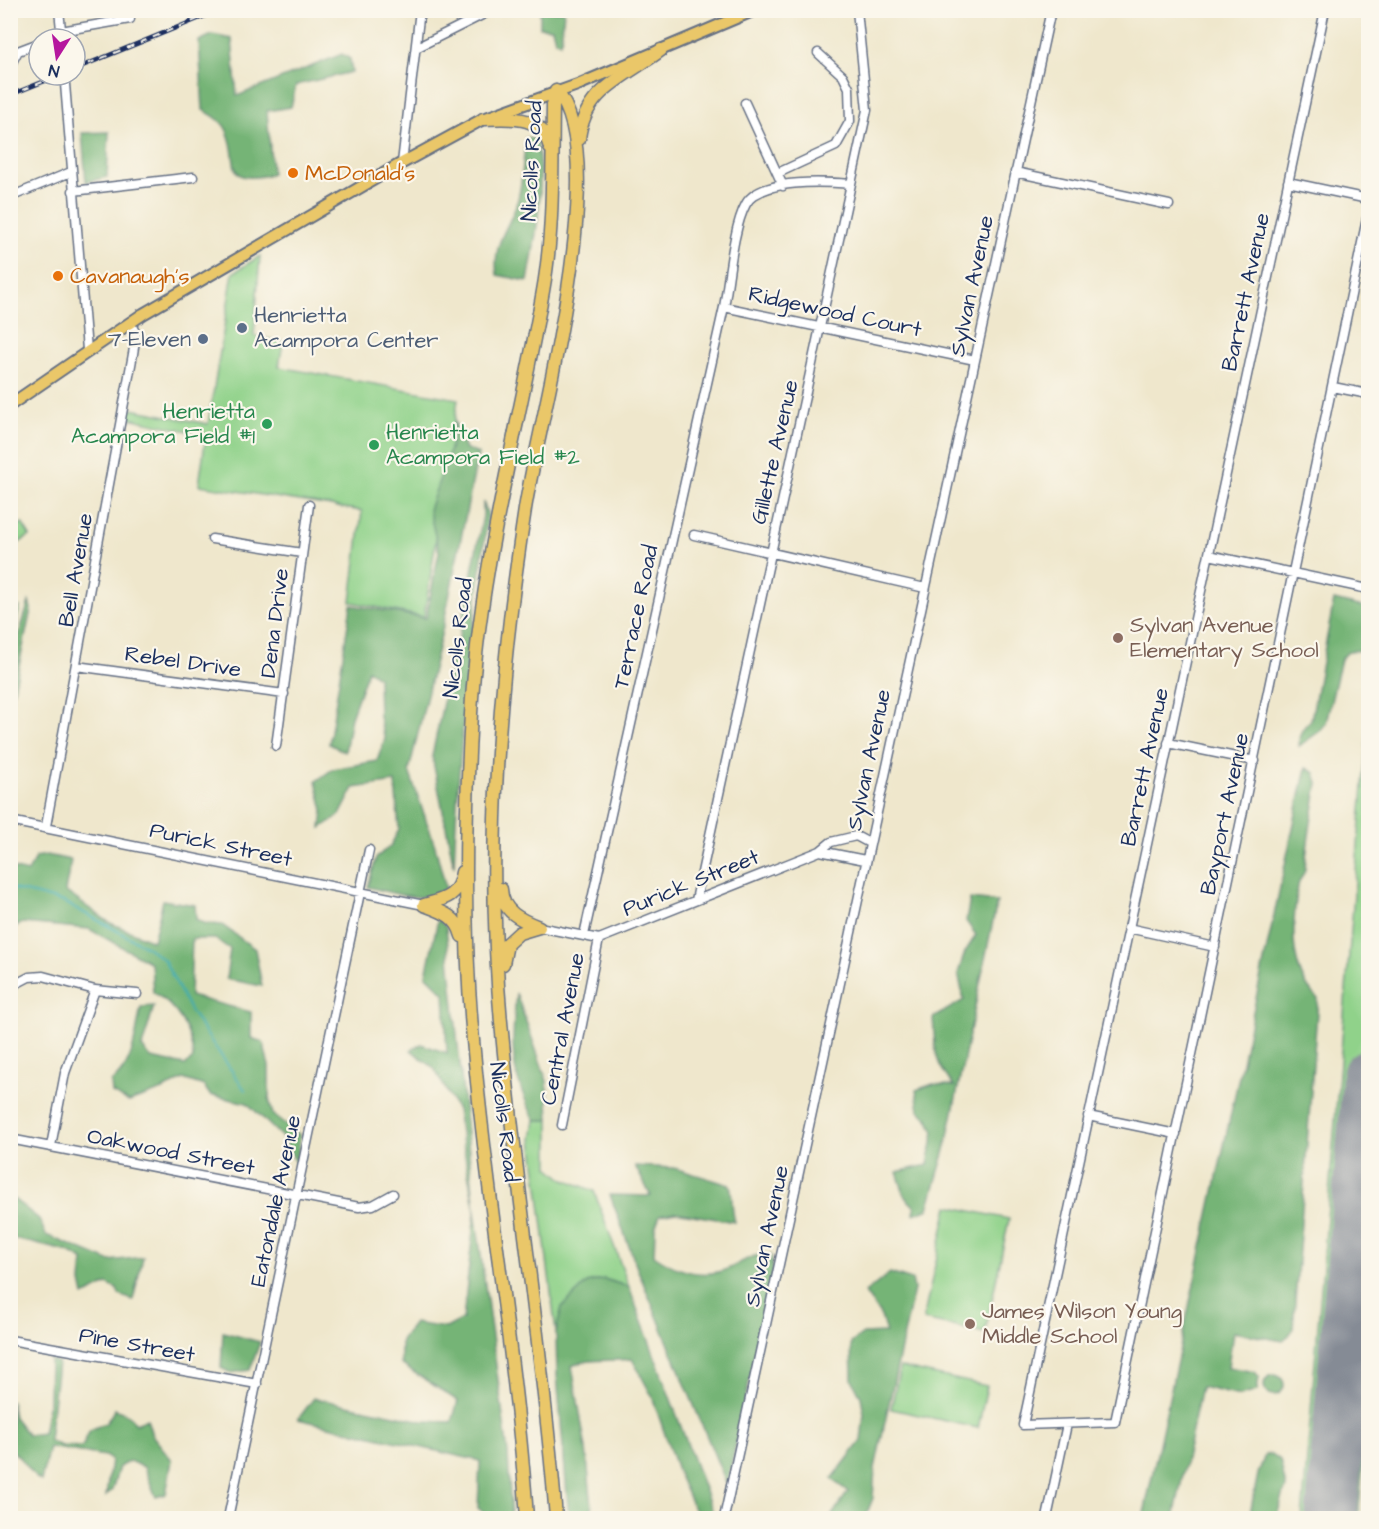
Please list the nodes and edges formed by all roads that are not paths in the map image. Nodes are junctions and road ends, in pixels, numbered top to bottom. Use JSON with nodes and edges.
{"nodes":[{"id":1,"x":60,"y":10,"type":"edge"},
{"id":2,"x":420,"y":10,"type":"edge"},
{"id":3,"x":492,"y":10,"type":"edge"},
{"id":4,"x":755,"y":10,"type":"edge"},
{"id":5,"x":857,"y":10,"type":"edge"},
{"id":6,"x":1051,"y":10,"type":"edge"},
{"id":7,"x":1325,"y":10,"type":"edge"},
{"id":8,"x":130,"y":20,"type":"dead end"},
{"id":9,"x":61,"y":27,"type":"edge"},
{"id":10,"x":87,"y":29,"type":"edge"},
{"id":11,"x":27,"y":48,"type":"edge"},
{"id":12,"x":416,"y":48,"type":"junction"},
{"id":13,"x":661,"y":50,"type":"junction"},
{"id":14,"x":818,"y":52,"type":"dead end"},
{"id":15,"x":10,"y":66,"type":"edge"},
{"id":16,"x":65,"y":87,"type":"edge"},
{"id":17,"x":556,"y":91,"type":"junction"},
{"id":18,"x":745,"y":103,"type":"dead end"},
{"id":19,"x":483,"y":119,"type":"junction"},
{"id":20,"x":552,"y":156,"type":"junction"},
{"id":21,"x":577,"y":161,"type":"junction"},
{"id":22,"x":402,"y":163,"type":"junction"},
{"id":23,"x":71,"y":172,"type":"junction"},
{"id":24,"x":1015,"y":172,"type":"junction"},
{"id":25,"x":778,"y":173,"type":"junction"},
{"id":26,"x":193,"y":177,"type":"dead end"},
{"id":27,"x":1288,"y":182,"type":"junction"},
{"id":28,"x":851,"y":184,"type":"junction"},
{"id":29,"x":783,"y":186,"type":"junction"},
{"id":30,"x":73,"y":191,"type":"junction"},
{"id":31,"x":10,"y":197,"type":"edge"},
{"id":32,"x":1368,"y":199,"type":"edge"},
{"id":33,"x":1169,"y":205,"type":"dead end"},
{"id":34,"x":1368,"y":214,"type":"edge"},
{"id":35,"x":724,"y":307,"type":"junction"},
{"id":36,"x":130,"y":322,"type":"junction"},
{"id":37,"x":821,"y":327,"type":"junction"},
{"id":38,"x":87,"y":350,"type":"junction"},
{"id":39,"x":975,"y":360,"type":"junction"},
{"id":40,"x":1333,"y":387,"type":"junction"},
{"id":41,"x":1368,"y":394,"type":"edge"},
{"id":42,"x":10,"y":405,"type":"edge"},
{"id":43,"x":309,"y":505,"type":"dead end"},
{"id":44,"x":694,"y":535,"type":"dead end"},
{"id":45,"x":212,"y":539,"type":"dead end"},
{"id":46,"x":771,"y":551,"type":"junction"},
{"id":47,"x":302,"y":553,"type":"junction"},
{"id":48,"x":1209,"y":555,"type":"junction"},
{"id":49,"x":1293,"y":573,"type":"junction"},
{"id":50,"x":925,"y":588,"type":"junction"},
{"id":51,"x":1368,"y":589,"type":"edge"},
{"id":52,"x":76,"y":666,"type":"junction"},
{"id":53,"x":284,"y":694,"type":"junction"},
{"id":54,"x":1168,"y":743,"type":"junction"},
{"id":55,"x":276,"y":746,"type":"dead end"},
{"id":56,"x":1255,"y":761,"type":"junction"},
{"id":57,"x":10,"y":821,"type":"edge"},
{"id":58,"x":46,"y":826,"type":"junction"},
{"id":59,"x":467,"y":840,"type":"junction"},
{"id":60,"x":869,"y":843,"type":"junction"},
{"id":61,"x":369,"y":850,"type":"dead end"},
{"id":62,"x":820,"y":851,"type":"junction"},
{"id":63,"x":865,"y":860,"type":"junction"},
{"id":64,"x":496,"y":862,"type":"junction"},
{"id":65,"x":359,"y":892,"type":"junction"},
{"id":66,"x":696,"y":900,"type":"junction"},
{"id":67,"x":424,"y":905,"type":"junction"},
{"id":68,"x":539,"y":927,"type":"junction"},
{"id":69,"x":1128,"y":928,"type":"junction"},
{"id":70,"x":584,"y":935,"type":"junction"},
{"id":71,"x":599,"y":939,"type":"junction"},
{"id":72,"x":1215,"y":947,"type":"junction"},
{"id":73,"x":467,"y":955,"type":"junction"},
{"id":74,"x":10,"y":987,"type":"edge"},
{"id":75,"x":95,"y":990,"type":"junction"},
{"id":76,"x":137,"y":994,"type":"dead end"},
{"id":77,"x":500,"y":1000,"type":"junction"},
{"id":78,"x":1089,"y":1116,"type":"junction"},
{"id":79,"x":562,"y":1125,"type":"dead end"},
{"id":80,"x":1176,"y":1134,"type":"junction"},
{"id":81,"x":10,"y":1139,"type":"edge"},
{"id":82,"x":51,"y":1146,"type":"junction"},
{"id":83,"x":393,"y":1194,"type":"dead end"},
{"id":84,"x":295,"y":1196,"type":"junction"},
{"id":85,"x":10,"y":1340,"type":"edge"},
{"id":86,"x":256,"y":1384,"type":"junction"},
{"id":87,"x":1067,"y":1424,"type":"junction"},
{"id":88,"x":228,"y":1518,"type":"edge"},
{"id":89,"x":525,"y":1518,"type":"edge"},
{"id":90,"x":556,"y":1518,"type":"edge"},
{"id":91,"x":724,"y":1518,"type":"edge"},
{"id":92,"x":1047,"y":1518,"type":"edge"}],
"edges":[{"from":1,"to":9,"type":"street"},
{"from":2,"to":12,"type":"street"},
{"from":3,"to":12,"type":"street"},
{"from":4,"to":13,"type":"main road"},
{"from":5,"to":28,"type":"street","name":"Gillette Avenue"},
{"from":6,"to":24,"type":"street","name":"Sylvan Avenue"},
{"from":7,"to":27,"type":"street","name":"Barrett Avenue"},
{"from":8,"to":10,"type":"street"},
{"from":11,"to":15,"type":"street"},
{"from":12,"to":22,"type":"street"},
{"from":13,"to":17,"type":"main road"},
{"from":13,"to":21,"type":"highway"},
{"from":14,"to":25,"type":"street"},
{"from":16,"to":23,"type":"street"},
{"from":17,"to":19,"type":"main road"},
{"from":17,"to":20,"type":"highway","name":"Nicolls Road"},
{"from":17,"to":21,"type":"highway","name":"Nicolls Road"},
{"from":18,"to":25,"type":"street"},
{"from":19,"to":20,"type":"highway"},
{"from":19,"to":22,"type":"main road"},
{"from":20,"to":59,"type":"highway","name":"Nicolls Road"},
{"from":21,"to":64,"type":"highway","name":"Nicolls Road"},
{"from":22,"to":36,"type":"main road"},
{"from":23,"to":30,"type":"street"},
{"from":23,"to":31,"type":"street"},
{"from":24,"to":33,"type":"street"},
{"from":24,"to":39,"type":"street","name":"Sylvan Avenue"},
{"from":25,"to":29,"type":"street"},
{"from":26,"to":30,"type":"street"},
{"from":27,"to":32,"type":"street"},
{"from":27,"to":48,"type":"street","name":"Barrett Avenue"},
{"from":28,"to":29,"type":"street"},
{"from":28,"to":37,"type":"street","name":"Gillette Avenue"},
{"from":29,"to":35,"type":"street","name":"Terrace Road"},
{"from":30,"to":38,"type":"street"},
{"from":34,"to":40,"type":"street","name":"Bayport Avenue"},
{"from":35,"to":37,"type":"street","name":"Ridgewood Court"},
{"from":35,"to":70,"type":"street","name":"Terrace Road"},
{"from":36,"to":38,"type":"main road"},
{"from":36,"to":52,"type":"street","name":"Bell Avenue"},
{"from":37,"to":39,"type":"street","name":"Ridgewood Court"},
{"from":37,"to":46,"type":"street","name":"Gillette Avenue"},
{"from":38,"to":42,"type":"main road"},
{"from":39,"to":50,"type":"street","name":"Sylvan Avenue"},
{"from":40,"to":41,"type":"street"},
{"from":40,"to":49,"type":"street","name":"Bayport Avenue"},
{"from":43,"to":47,"type":"street","name":"Dena Drive"},
{"from":44,"to":46,"type":"street"},
{"from":45,"to":47,"type":"street"},
{"from":46,"to":50,"type":"street"},
{"from":46,"to":66,"type":"street","name":"Gillette Avenue"},
{"from":47,"to":53,"type":"street","name":"Dena Drive"},
{"from":48,"to":49,"type":"street"},
{"from":48,"to":54,"type":"street","name":"Barrett Avenue"},
{"from":49,"to":51,"type":"street"},
{"from":49,"to":56,"type":"street","name":"Bayport Avenue"},
{"from":50,"to":60,"type":"street","name":"Sylvan Avenue"},
{"from":52,"to":53,"type":"street","name":"Rebel Drive"},
{"from":52,"to":58,"type":"street","name":"Bell Avenue"},
{"from":53,"to":55,"type":"street","name":"Dena Drive"},
{"from":54,"to":56,"type":"street"},
{"from":54,"to":69,"type":"street","name":"Barrett Avenue"},
{"from":56,"to":72,"type":"street","name":"Bayport Avenue"},
{"from":57,"to":58,"type":"street","name":"Purick Street"},
{"from":58,"to":65,"type":"street","name":"Purick Street"},
{"from":59,"to":67,"type":"highway"},
{"from":59,"to":73,"type":"highway","name":"Nicolls Road"},
{"from":60,"to":62,"type":"street","name":"Purick Street"},
{"from":60,"to":63,"type":"street","name":"Sylvan Avenue"},
{"from":61,"to":65,"type":"street","name":"Eatondale Avenue"},
{"from":62,"to":63,"type":"street"},
{"from":62,"to":66,"type":"street","name":"Purick Street"},
{"from":63,"to":91,"type":"street","name":"Sylvan Avenue"},
{"from":64,"to":68,"type":"highway"},
{"from":64,"to":77,"type":"highway","name":"Nicolls Road"},
{"from":65,"to":67,"type":"street","name":"Purick Street"},
{"from":65,"to":84,"type":"street","name":"Eatondale Avenue"},
{"from":66,"to":71,"type":"street","name":"Purick Street"},
{"from":67,"to":73,"type":"highway"},
{"from":68,"to":70,"type":"street"},
{"from":68,"to":77,"type":"highway"},
{"from":69,"to":72,"type":"street"},
{"from":69,"to":78,"type":"street","name":"Barrett Avenue"},
{"from":70,"to":71,"type":"street"},
{"from":71,"to":79,"type":"street","name":"Central Avenue"},
{"from":72,"to":80,"type":"street","name":"Bayport Avenue"},
{"from":73,"to":89,"type":"highway","name":"Nicolls Road"},
{"from":74,"to":75,"type":"street"},
{"from":75,"to":76,"type":"street"},
{"from":75,"to":82,"type":"street"},
{"from":77,"to":90,"type":"highway","name":"Nicolls Road"},
{"from":78,"to":80,"type":"street"},
{"from":78,"to":87,"type":"street","name":"Barrett Avenue"},
{"from":80,"to":87,"type":"street","name":"Bayport Avenue"},
{"from":81,"to":82,"type":"street","name":"Oakwood Street"},
{"from":82,"to":84,"type":"street","name":"Oakwood Street"},
{"from":83,"to":84,"type":"street","name":"Oakwood Street"},
{"from":84,"to":86,"type":"street","name":"Eatondale Avenue"},
{"from":85,"to":86,"type":"street","name":"Pine Street"},
{"from":86,"to":88,"type":"street","name":"Eatondale Avenue"},
{"from":87,"to":92,"type":"street"}]}
